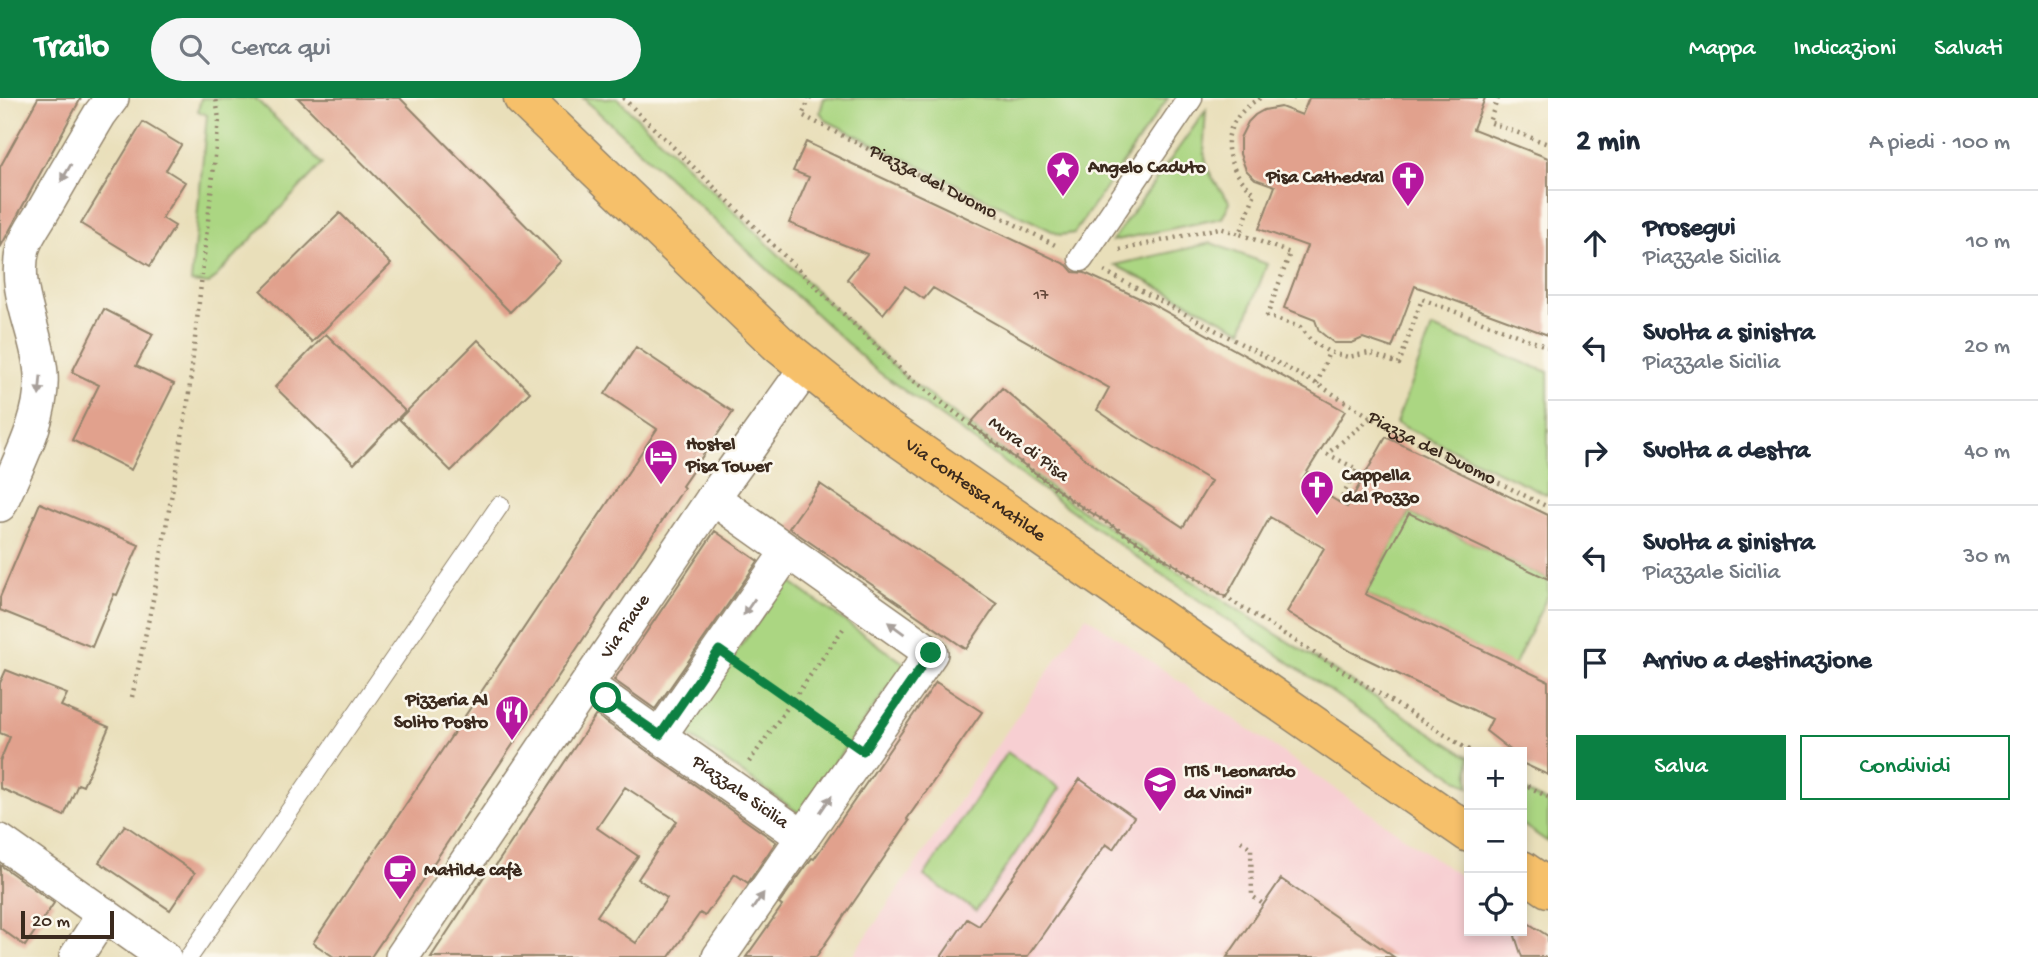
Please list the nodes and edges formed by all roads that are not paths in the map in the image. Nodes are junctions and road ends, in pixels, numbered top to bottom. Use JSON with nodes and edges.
{"nodes":[{"id":1,"x":523,"y":98,"type":"edge"},
{"id":2,"x":1190,"y":98,"type":"edge"},
{"id":3,"x":99,"y":103,"type":"edge"},
{"id":4,"x":1081,"y":259,"type":"road end"},
{"id":5,"x":806,"y":368,"type":"junction"},
{"id":6,"x":713,"y":498,"type":"junction"},
{"id":7,"x":0,"y":505,"type":"edge"},
{"id":8,"x":500,"y":505,"type":"dead end"},
{"id":9,"x":788,"y":551,"type":"junction"},
{"id":10,"x":587,"y":685,"type":"junction"},
{"id":11,"x":660,"y":735,"type":"junction"},
{"id":12,"x":1464,"y":830,"type":"edge"},
{"id":13,"x":803,"y":836,"type":"junction"},
{"id":14,"x":0,"y":841,"type":"edge"},
{"id":15,"x":1526,"y":873,"type":"edge"},
{"id":16,"x":1548,"y":888,"type":"edge"},
{"id":17,"x":104,"y":914,"type":"junction"},
{"id":18,"x":76,"y":957,"type":"edge"},
{"id":19,"x":164,"y":957,"type":"edge"},
{"id":20,"x":189,"y":957,"type":"edge"},
{"id":21,"x":401,"y":957,"type":"edge"},
{"id":22,"x":719,"y":957,"type":"edge"}],
"edges":[{"from":1,"to":5,"type":"main road","name":"Via Contessa Matilde"},
{"from":2,"to":4,"type":"street"},
{"from":3,"to":7,"type":"street","one_way":true},
{"from":5,"to":6,"type":"street","name":"Via Piave"},
{"from":5,"to":12,"type":"main road","name":"Via Contessa Matilde"},
{"from":6,"to":9,"type":"street","name":"Piazzale Sicilia"},
{"from":6,"to":10,"type":"street","name":"Via Piave"},
{"from":8,"to":20,"type":"lane"},
{"from":9,"to":11,"type":"street","one_way":true},
{"from":13,"to":9,"type":"street","name":"Piazzale Sicilia","one_way":true},
{"from":10,"to":11,"type":"street","name":"Piazzale Sicilia"},
{"from":10,"to":21,"type":"street","name":"Via Piave"},
{"from":11,"to":13,"type":"street","name":"Piazzale Sicilia"},
{"from":22,"to":13,"type":"street","one_way":true},
{"from":14,"to":17,"type":"street"},
{"from":15,"to":16,"type":"main road"},
{"from":17,"to":18,"type":"street"},
{"from":17,"to":19,"type":"street"}]}
